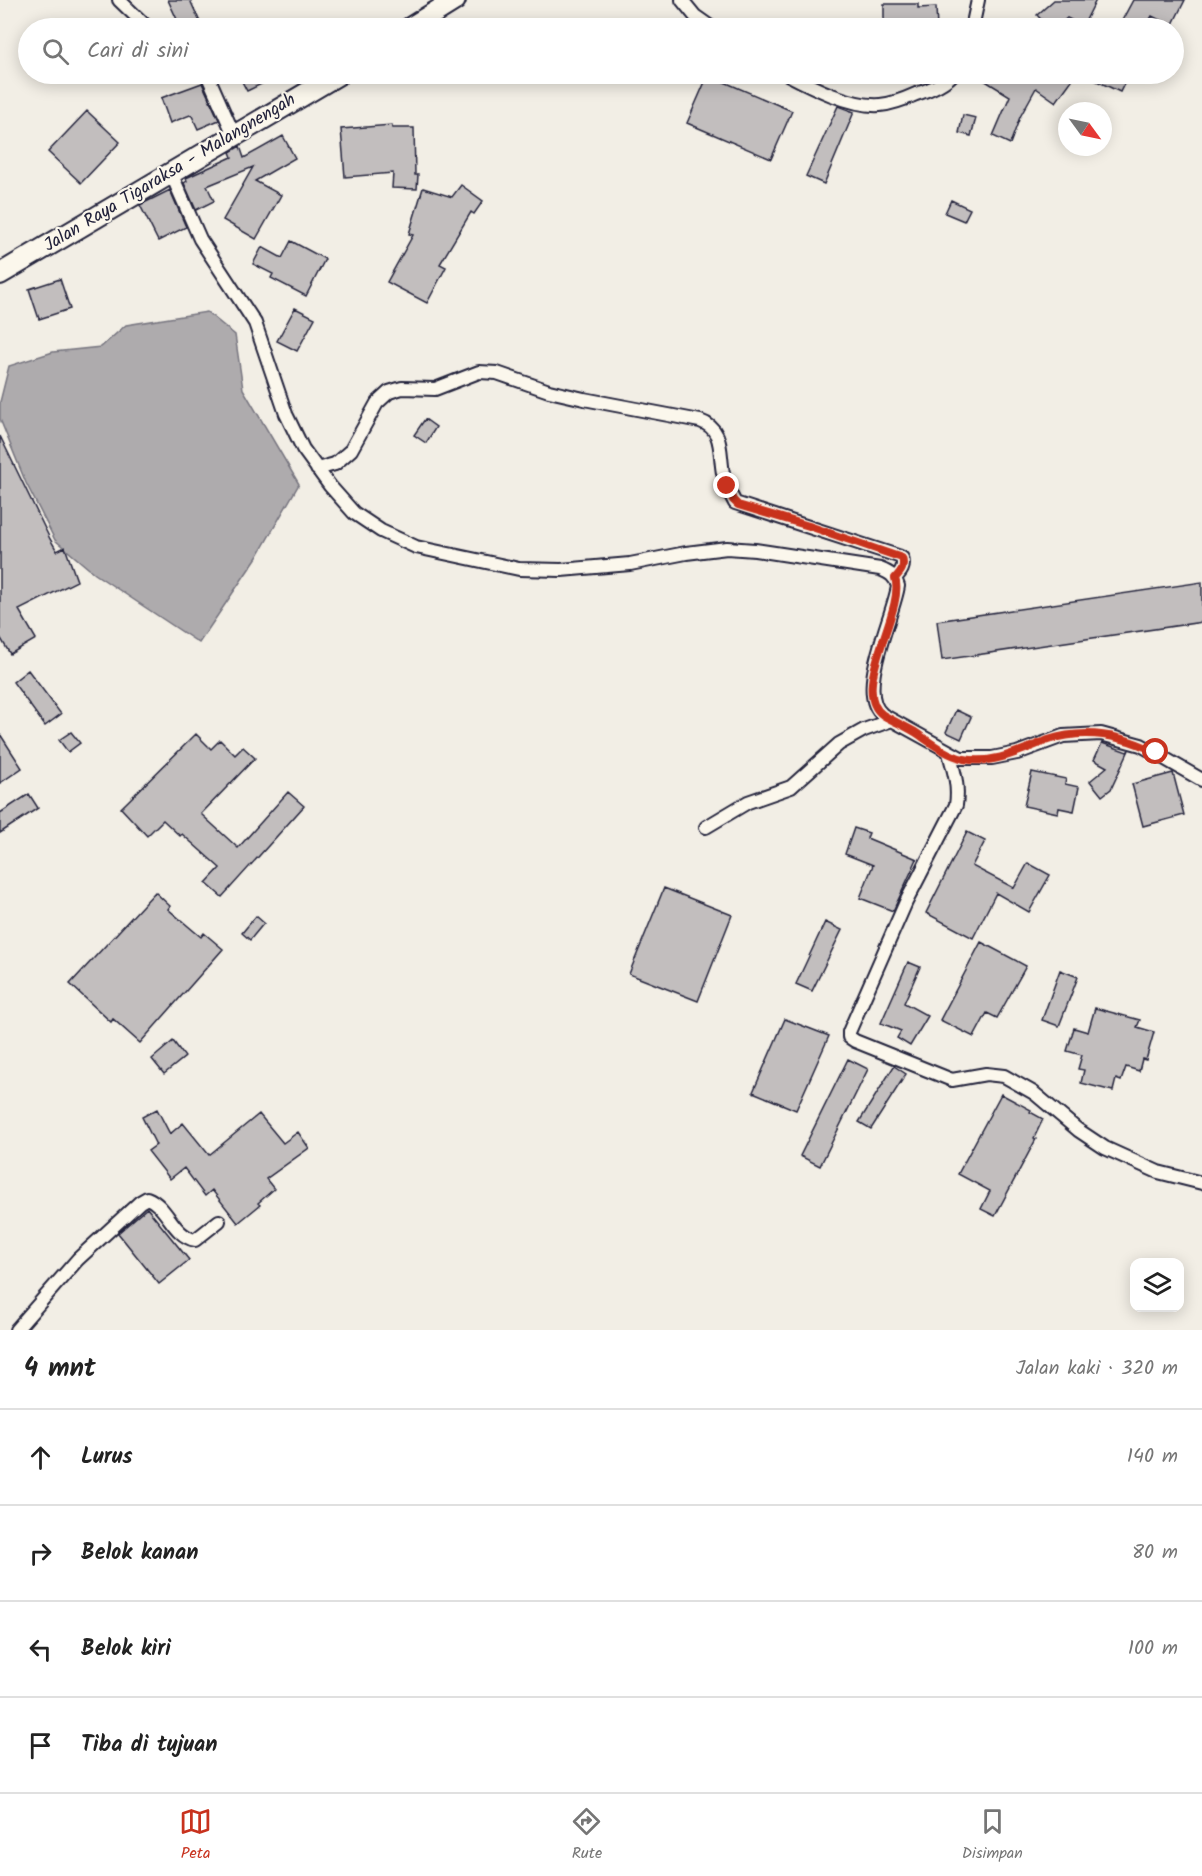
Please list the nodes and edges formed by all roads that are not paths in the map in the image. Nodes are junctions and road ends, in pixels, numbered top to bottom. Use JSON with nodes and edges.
{"nodes":[{"id":1,"x":119,"y":0,"type":"edge"},
{"id":2,"x":455,"y":0,"type":"edge"},
{"id":3,"x":682,"y":0,"type":"edge"},
{"id":4,"x":978,"y":0,"type":"edge"},
{"id":5,"x":138,"y":18,"type":"edge"},
{"id":6,"x":426,"y":18,"type":"edge"},
{"id":7,"x":697,"y":18,"type":"edge"},
{"id":8,"x":974,"y":18,"type":"edge"},
{"id":9,"x":211,"y":84,"type":"edge"},
{"id":10,"x":322,"y":84,"type":"edge"},
{"id":11,"x":810,"y":84,"type":"edge"},
{"id":12,"x":940,"y":84,"type":"edge"},
{"id":13,"x":234,"y":135,"type":"junction"},
{"id":14,"x":171,"y":173,"type":"junction"},
{"id":15,"x":0,"y":274,"type":"edge"},
{"id":16,"x":317,"y":469,"type":"junction"},
{"id":17,"x":895,"y":578,"type":"junction"},
{"id":18,"x":892,"y":720,"type":"junction"},
{"id":19,"x":949,"y":753,"type":"junction"},
{"id":20,"x":1202,"y":780,"type":"edge"},
{"id":21,"x":706,"y":827,"type":"dead end"},
{"id":22,"x":1202,"y":1183,"type":"edge"},
{"id":23,"x":219,"y":1221,"type":"dead end"},
{"id":24,"x":16,"y":1330,"type":"edge"}],
"edges":[{"from":1,"to":5,"type":"street"},
{"from":2,"to":6,"type":"main road"},
{"from":3,"to":7,"type":"street"},
{"from":4,"to":8,"type":"street"},
{"from":9,"to":13,"type":"street"},
{"from":10,"to":13,"type":"main road","name":"Jalan Raya Tigaraksa - Malangnengah"},
{"from":11,"to":12,"type":"street"},
{"from":13,"to":14,"type":"main road","name":"Jalan Raya Tigaraksa - Malangnengah"},
{"from":14,"to":15,"type":"main road","name":"Jalan Raya Tigaraksa - Malangnengah"},
{"from":14,"to":16,"type":"street"},
{"from":16,"to":17,"type":"street"},
{"from":16,"to":17,"type":"street"},
{"from":17,"to":18,"type":"street"},
{"from":18,"to":19,"type":"street"},
{"from":18,"to":21,"type":"street"},
{"from":19,"to":20,"type":"street"},
{"from":19,"to":22,"type":"street"},
{"from":23,"to":24,"type":"street"}]}
